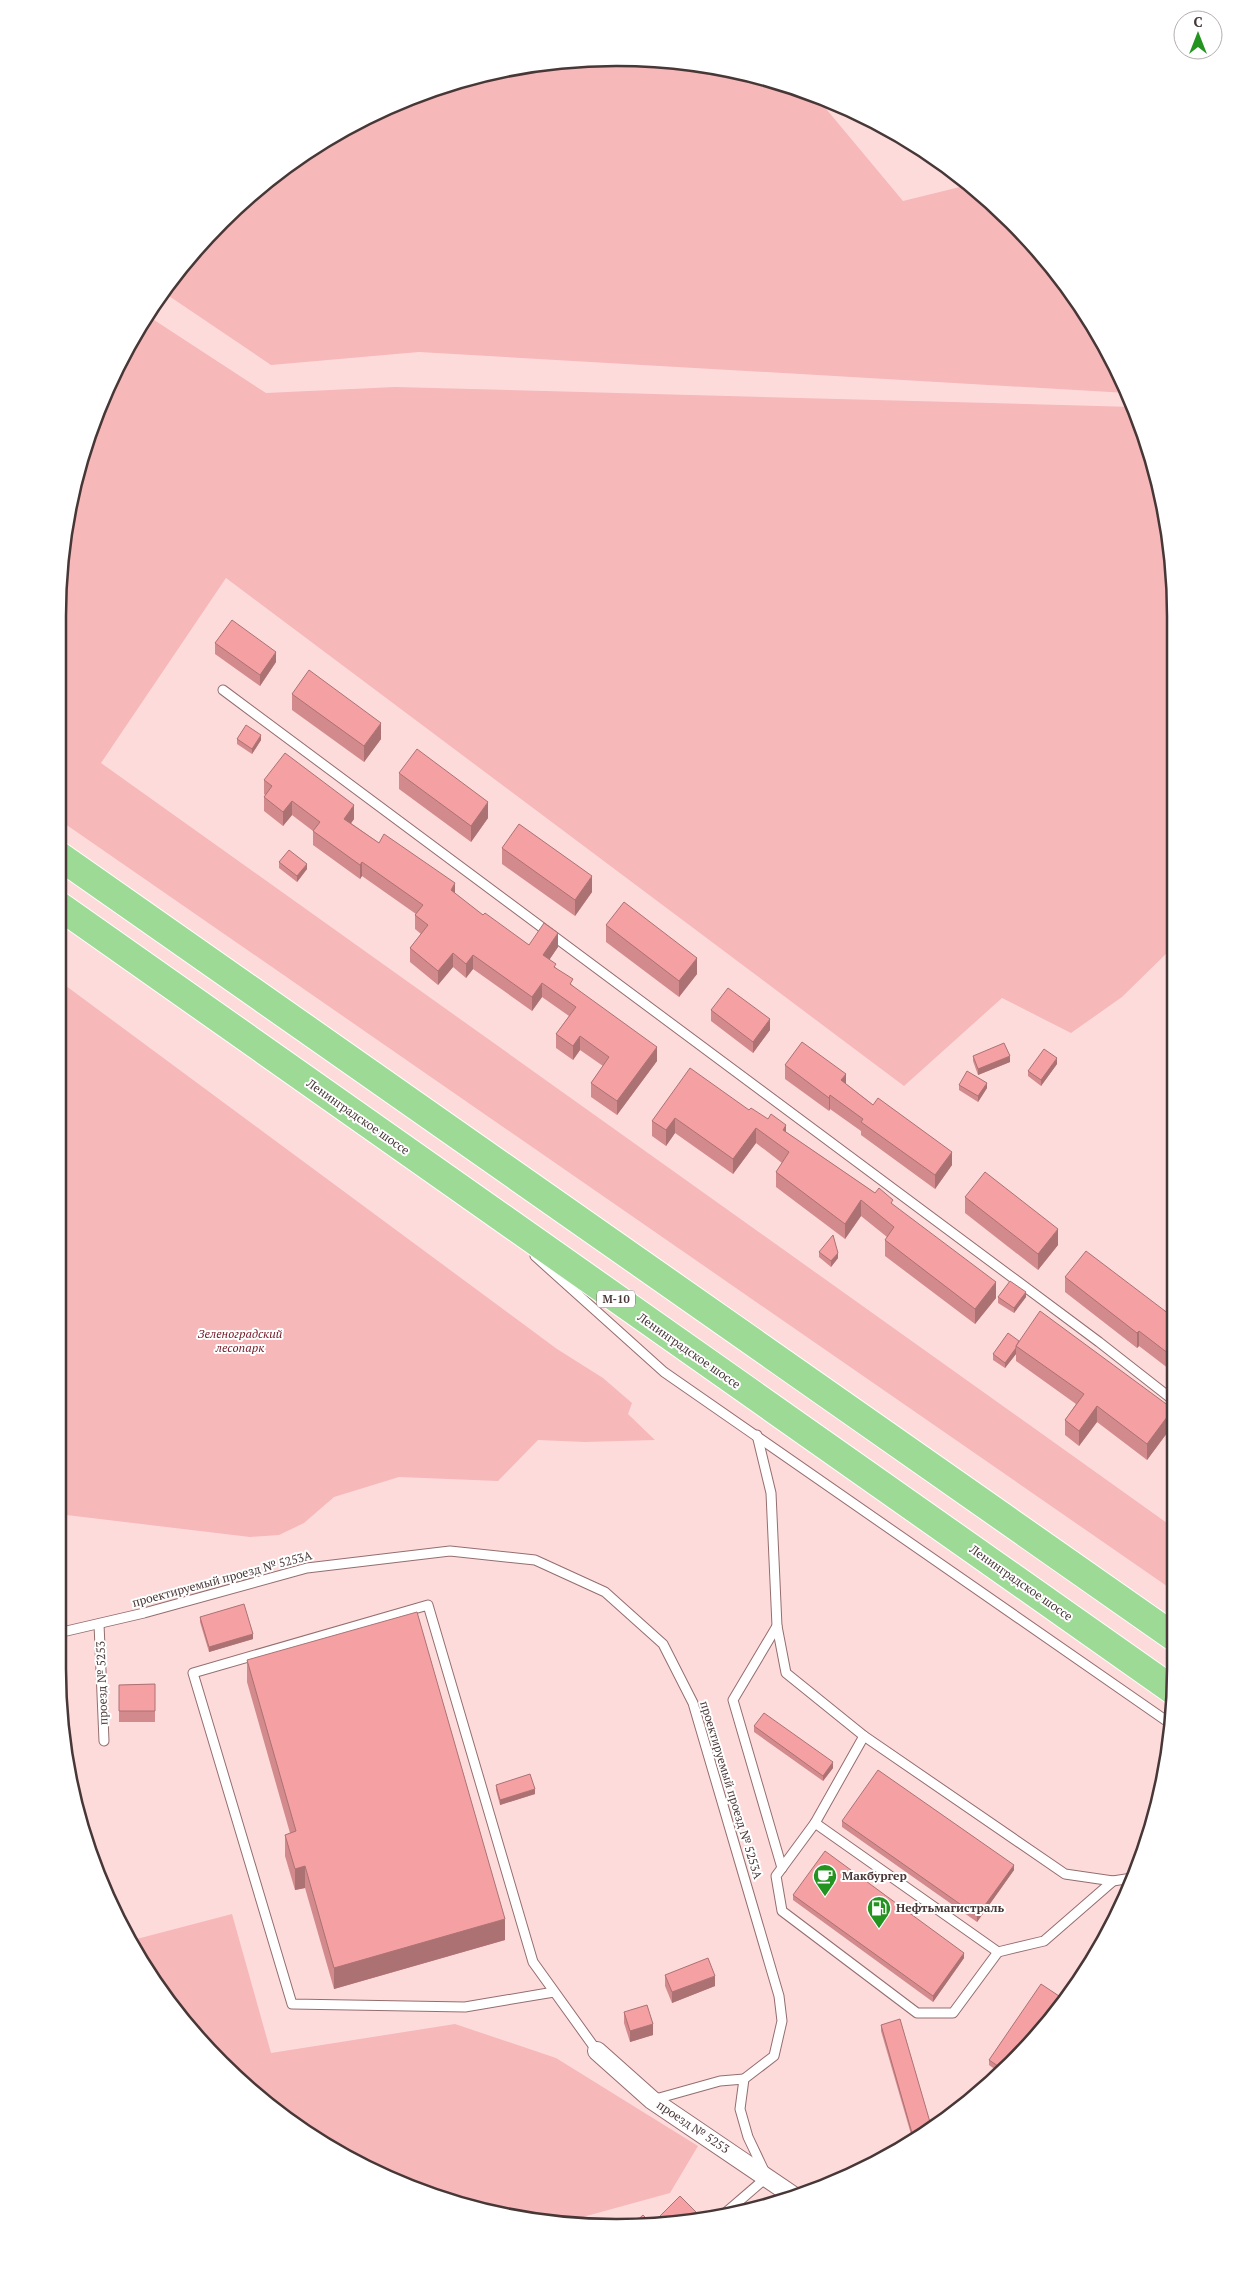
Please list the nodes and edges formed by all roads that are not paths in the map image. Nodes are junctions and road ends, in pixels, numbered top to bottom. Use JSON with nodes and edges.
{"nodes":[{"id":1,"x":223,"y":690,"type":"dead end"},
{"id":2,"x":66,"y":862,"type":"edge"},
{"id":3,"x":66,"y":911,"type":"edge"},
{"id":4,"x":464,"y":1192,"type":"junction"},
{"id":5,"x":523,"y":1246,"type":"dead end"},
{"id":6,"x":531,"y":1252,"type":"dead end"},
{"id":7,"x":1167,"y":1395,"type":"edge"},
{"id":8,"x":757,"y":1435,"type":"junction"},
{"id":9,"x":100,"y":1624,"type":"junction"},
{"id":10,"x":777,"y":1626,"type":"junction"},
{"id":11,"x":66,"y":1631,"type":"edge"},
{"id":12,"x":1167,"y":1632,"type":"edge"},
{"id":13,"x":1167,"y":1686,"type":"edge"},
{"id":14,"x":1164,"y":1719,"type":"edge"},
{"id":15,"x":864,"y":1736,"type":"junction"},
{"id":16,"x":104,"y":1741,"type":"dead end"},
{"id":17,"x":815,"y":1823,"type":"junction"},
{"id":18,"x":782,"y":1868,"type":"junction"},
{"id":19,"x":1125,"y":1879,"type":"edge"},
{"id":20,"x":1113,"y":1881,"type":"junction"},
{"id":21,"x":998,"y":1952,"type":"junction"},
{"id":22,"x":554,"y":1992,"type":"junction"},
{"id":23,"x":597,"y":2051,"type":"joint"},
{"id":24,"x":744,"y":2079,"type":"junction"},
{"id":25,"x":652,"y":2100,"type":"junction"},
{"id":26,"x":767,"y":2177,"type":"junction"},
{"id":27,"x":787,"y":2192,"type":"edge"},
{"id":28,"x":734,"y":2206,"type":"edge"}],
"edges":[{"from":1,"to":7,"type":"lane"},
{"from":2,"to":12,"type":"highway"},
{"from":3,"to":4,"type":"highway","name":"Ленинградское шоссе","number":"М-10"},
{"from":4,"to":5,"type":"lane"},
{"from":4,"to":13,"type":"highway","name":"Ленинградское шоссе","number":"М-10"},
{"from":6,"to":8,"type":"lane"},
{"from":8,"to":10,"type":"lane"},
{"from":8,"to":14,"type":"lane"},
{"from":9,"to":11,"type":"lane","name":"проектируемый проезд № 5253А"},
{"from":9,"to":16,"type":"lane","name":"проезд № 5253"},
{"from":9,"to":24,"type":"lane","name":"проектируемый проезд № 5253А"},
{"from":10,"to":15,"type":"lane"},
{"from":10,"to":18,"type":"lane"},
{"from":15,"to":17,"type":"lane"},
{"from":15,"to":20,"type":"lane"},
{"from":17,"to":18,"type":"lane"},
{"from":17,"to":21,"type":"lane"},
{"from":18,"to":21,"type":"lane"},
{"from":19,"to":20,"type":"lane"},
{"from":20,"to":21,"type":"lane"},
{"from":22,"to":22,"type":"lane"},
{"from":22,"to":23,"type":"lane"},
{"from":23,"to":25,"type":"street","name":"проезд № 5253"},
{"from":24,"to":25,"type":"lane"},
{"from":24,"to":26,"type":"lane"},
{"from":25,"to":26,"type":"street","name":"проезд № 5253"},
{"from":26,"to":27,"type":"street","name":"проезд № 5253"},
{"from":26,"to":28,"type":"lane"}]}
